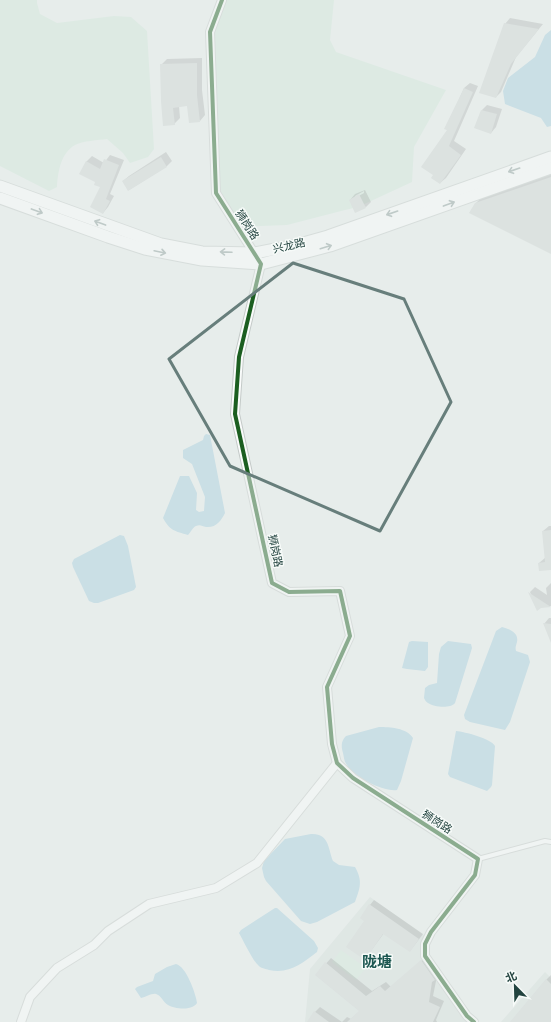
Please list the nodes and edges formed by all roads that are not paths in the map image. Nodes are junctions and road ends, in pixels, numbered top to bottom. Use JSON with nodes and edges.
{"nodes":[{"id":1,"x":222,"y":0,"type":"edge"},
{"id":2,"x":551,"y":157,"type":"edge"},
{"id":3,"x":551,"y":168,"type":"edge"},
{"id":4,"x":0,"y":186,"type":"edge"},
{"id":5,"x":0,"y":198,"type":"edge"},
{"id":6,"x":255,"y":253,"type":"junction"},
{"id":7,"x":261,"y":264,"type":"junction"},
{"id":8,"x":337,"y":763,"type":"junction"},
{"id":9,"x":551,"y":842,"type":"edge"},
{"id":10,"x":478,"y":859,"type":"junction"},
{"id":11,"x":21,"y":1022,"type":"edge"},
{"id":12,"x":474,"y":1022,"type":"edge"}],
"edges":[{"from":1,"to":6,"type":"street","name":"狮岗路"},
{"from":2,"to":6,"type":"main road","name":"兴龙路","one_way":true},
{"from":7,"to":3,"type":"main road","name":"兴龙路","one_way":true},
{"from":6,"to":4,"type":"main road","name":"兴龙路","one_way":true},
{"from":5,"to":7,"type":"main road","name":"兴龙路","one_way":true},
{"from":6,"to":7,"type":"street","name":"狮岗路"},
{"from":7,"to":8,"type":"street","name":"狮岗路"},
{"from":8,"to":10,"type":"street","name":"狮岗路"},
{"from":8,"to":11,"type":"street"},
{"from":9,"to":10,"type":"lane"},
{"from":10,"to":12,"type":"street"}]}
